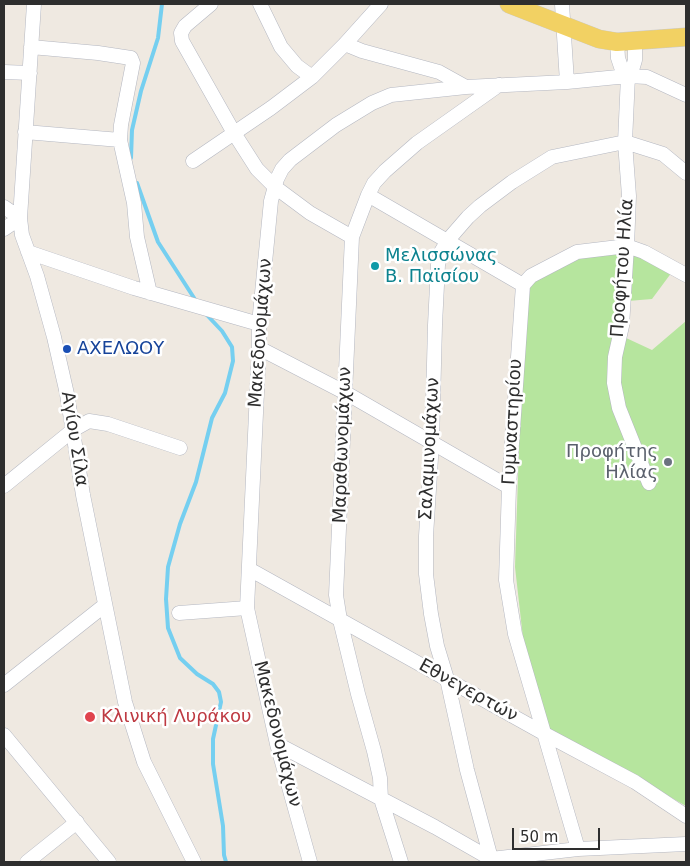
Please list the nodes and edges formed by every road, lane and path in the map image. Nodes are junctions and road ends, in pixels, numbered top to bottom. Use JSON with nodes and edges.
{"nodes":[{"id":1,"x":34,"y":4,"type":"edge"},
{"id":2,"x":211,"y":4,"type":"edge"},
{"id":3,"x":260,"y":4,"type":"edge"},
{"id":4,"x":381,"y":4,"type":"edge"},
{"id":5,"x":509,"y":4,"type":"edge"},
{"id":6,"x":562,"y":4,"type":"edge"},
{"id":7,"x":563,"y":26,"type":"junction"},
{"id":8,"x":686,"y":37,"type":"edge"},
{"id":9,"x":635,"y":40,"type":"junction"},
{"id":10,"x":617,"y":42,"type":"junction"},
{"id":11,"x":345,"y":44,"type":"junction"},
{"id":12,"x":31,"y":47,"type":"junction"},
{"id":13,"x":4,"y":72,"type":"edge"},
{"id":14,"x":30,"y":73,"type":"junction"},
{"id":15,"x":628,"y":76,"type":"junction"},
{"id":16,"x":312,"y":77,"type":"junction"},
{"id":17,"x":567,"y":82,"type":"junction"},
{"id":18,"x":499,"y":85,"type":"junction"},
{"id":19,"x":466,"y":87,"type":"junction"},
{"id":20,"x":686,"y":95,"type":"edge"},
{"id":21,"x":25,"y":132,"type":"junction"},
{"id":22,"x":234,"y":134,"type":"junction"},
{"id":23,"x":120,"y":140,"type":"junction"},
{"id":24,"x":626,"y":142,"type":"junction"},
{"id":25,"x":192,"y":161,"type":"dead end"},
{"id":26,"x":686,"y":173,"type":"edge"},
{"id":27,"x":275,"y":188,"type":"junction"},
{"id":28,"x":368,"y":195,"type":"junction"},
{"id":29,"x":4,"y":207,"type":"edge"},
{"id":30,"x":20,"y":218,"type":"junction"},
{"id":31,"x":4,"y":229,"type":"edge"},
{"id":32,"x":352,"y":237,"type":"junction"},
{"id":33,"x":448,"y":240,"type":"junction"},
{"id":34,"x":627,"y":246,"type":"junction"},
{"id":35,"x":28,"y":252,"type":"junction"},
{"id":36,"x":686,"y":275,"type":"edge"},
{"id":37,"x":523,"y":285,"type":"junction"},
{"id":38,"x":150,"y":292,"type":"junction"},
{"id":39,"x":259,"y":324,"type":"junction"},
{"id":40,"x":259,"y":348,"type":"junction"},
{"id":41,"x":346,"y":393,"type":"junction"},
{"id":42,"x":73,"y":430,"type":"junction"},
{"id":43,"x":432,"y":442,"type":"junction"},
{"id":44,"x":180,"y":448,"type":"dead end"},
{"id":45,"x":650,"y":483,"type":"dead end"},
{"id":46,"x":4,"y":486,"type":"edge"},
{"id":47,"x":509,"y":487,"type":"junction"},
{"id":48,"x":249,"y":569,"type":"junction"},
{"id":49,"x":105,"y":605,"type":"junction"},
{"id":50,"x":247,"y":608,"type":"junction"},
{"id":51,"x":179,"y":613,"type":"dead end"},
{"id":52,"x":340,"y":620,"type":"junction"},
{"id":53,"x":447,"y":679,"type":"junction"},
{"id":54,"x":4,"y":685,"type":"edge"},
{"id":55,"x":545,"y":734,"type":"junction"},
{"id":56,"x":4,"y":735,"type":"edge"},
{"id":57,"x":277,"y":744,"type":"junction"},
{"id":58,"x":381,"y":799,"type":"junction"},
{"id":59,"x":686,"y":816,"type":"edge"},
{"id":60,"x":76,"y":822,"type":"junction"},
{"id":61,"x":686,"y":844,"type":"edge"},
{"id":62,"x":578,"y":849,"type":"junction"},
{"id":63,"x":492,"y":860,"type":"edge"},
{"id":64,"x":27,"y":862,"type":"edge"},
{"id":65,"x":109,"y":862,"type":"edge"},
{"id":66,"x":194,"y":862,"type":"edge"},
{"id":67,"x":310,"y":862,"type":"edge"},
{"id":68,"x":401,"y":862,"type":"edge"}],
"edges":[{"from":1,"to":12,"type":"street","name":"Αγίου Σίλα"},
{"from":2,"to":22,"type":"street"},
{"from":3,"to":16,"type":"street"},
{"from":4,"to":11,"type":"street"},
{"from":5,"to":7,"type":"main road"},
{"from":6,"to":7,"type":"street"},
{"from":7,"to":10,"type":"main road"},
{"from":7,"to":17,"type":"street"},
{"from":8,"to":9,"type":"main road"},
{"from":9,"to":10,"type":"main road"},
{"from":9,"to":15,"type":"street","name":"Προφήτου Ηλία"},
{"from":10,"to":15,"type":"street","name":"Προφήτου Ηλία"},
{"from":11,"to":16,"type":"street"},
{"from":11,"to":19,"type":"street"},
{"from":12,"to":14,"type":"street","name":"Αγίου Σίλα"},
{"from":12,"to":23,"type":"street"},
{"from":13,"to":14,"type":"street"},
{"from":14,"to":21,"type":"street","name":"Αγίου Σίλα"},
{"from":15,"to":17,"type":"street","name":"Μακεδονομάχων"},
{"from":15,"to":20,"type":"street","name":"Μακεδονομάχων"},
{"from":15,"to":24,"type":"street","name":"Προφήτου Ηλία"},
{"from":16,"to":22,"type":"street"},
{"from":17,"to":18,"type":"street","name":"Μακεδονομάχων"},
{"from":18,"to":19,"type":"street","name":"Μακεδονομάχων"},
{"from":18,"to":28,"type":"street","name":"Μαραθωνομάχων"},
{"from":19,"to":27,"type":"street","name":"Μακεδονομάχων"},
{"from":21,"to":23,"type":"street"},
{"from":21,"to":30,"type":"street","name":"Αγίου Σίλα"},
{"from":22,"to":25,"type":"street"},
{"from":22,"to":27,"type":"street"},
{"from":23,"to":38,"type":"street"},
{"from":24,"to":26,"type":"street"},
{"from":24,"to":33,"type":"street","name":"Σαλαμινομάχων"},
{"from":24,"to":34,"type":"street","name":"Προφήτου Ηλία"},
{"from":27,"to":32,"type":"street"},
{"from":27,"to":39,"type":"street","name":"Μακεδονομάχων"},
{"from":28,"to":32,"type":"street","name":"Μαραθωνομάχων"},
{"from":28,"to":33,"type":"street"},
{"from":29,"to":30,"type":"street"},
{"from":30,"to":31,"type":"street"},
{"from":30,"to":35,"type":"street","name":"Αγίου Σίλα"},
{"from":32,"to":41,"type":"street","name":"Μαραθωνομάχων"},
{"from":33,"to":37,"type":"street"},
{"from":33,"to":43,"type":"street","name":"Σαλαμινομάχων"},
{"from":34,"to":36,"type":"street"},
{"from":34,"to":37,"type":"street"},
{"from":34,"to":45,"type":"street","name":"Προφήτου Ηλία"},
{"from":35,"to":38,"type":"street"},
{"from":35,"to":42,"type":"street","name":"Αγίου Σίλα"},
{"from":37,"to":47,"type":"street","name":"Γυμναστηρίου"},
{"from":38,"to":39,"type":"street"},
{"from":39,"to":40,"type":"street","name":"Μακεδονομάχων"},
{"from":40,"to":41,"type":"street"},
{"from":40,"to":48,"type":"street","name":"Μακεδονομάχων"},
{"from":41,"to":43,"type":"street"},
{"from":41,"to":52,"type":"street","name":"Μαραθωνομάχων"},
{"from":42,"to":44,"type":"street"},
{"from":42,"to":46,"type":"street"},
{"from":42,"to":49,"type":"street","name":"Αγίου Σίλα"},
{"from":43,"to":47,"type":"street"},
{"from":43,"to":53,"type":"street","name":"Σαλαμινομάχων"},
{"from":47,"to":55,"type":"street","name":"Γυμναστηρίου"},
{"from":48,"to":50,"type":"street","name":"Μακεδονομάχων"},
{"from":48,"to":52,"type":"street","name":"Εθνεγερτών"},
{"from":49,"to":54,"type":"street"},
{"from":49,"to":66,"type":"street","name":"Αγίου Σίλα"},
{"from":50,"to":51,"type":"street"},
{"from":50,"to":57,"type":"street","name":"Μακεδονομάχων"},
{"from":52,"to":53,"type":"street","name":"Εθνεγερτών"},
{"from":52,"to":58,"type":"street","name":"Μαραθωνομάχων"},
{"from":53,"to":55,"type":"street","name":"Εθνεγερτών"},
{"from":53,"to":63,"type":"street","name":"Σαλαμινομάχων"},
{"from":55,"to":59,"type":"street","name":"Εθνεγερτών"},
{"from":55,"to":62,"type":"street","name":"Γυμναστηρίου"},
{"from":56,"to":60,"type":"street"},
{"from":57,"to":58,"type":"street"},
{"from":57,"to":67,"type":"street","name":"Μακεδονομάχων"},
{"from":58,"to":63,"type":"street"},
{"from":58,"to":68,"type":"street","name":"Μαραθωνομάχων"},
{"from":60,"to":64,"type":"street"},
{"from":60,"to":65,"type":"street"},
{"from":61,"to":62,"type":"street"},
{"from":62,"to":63,"type":"street"}]}
